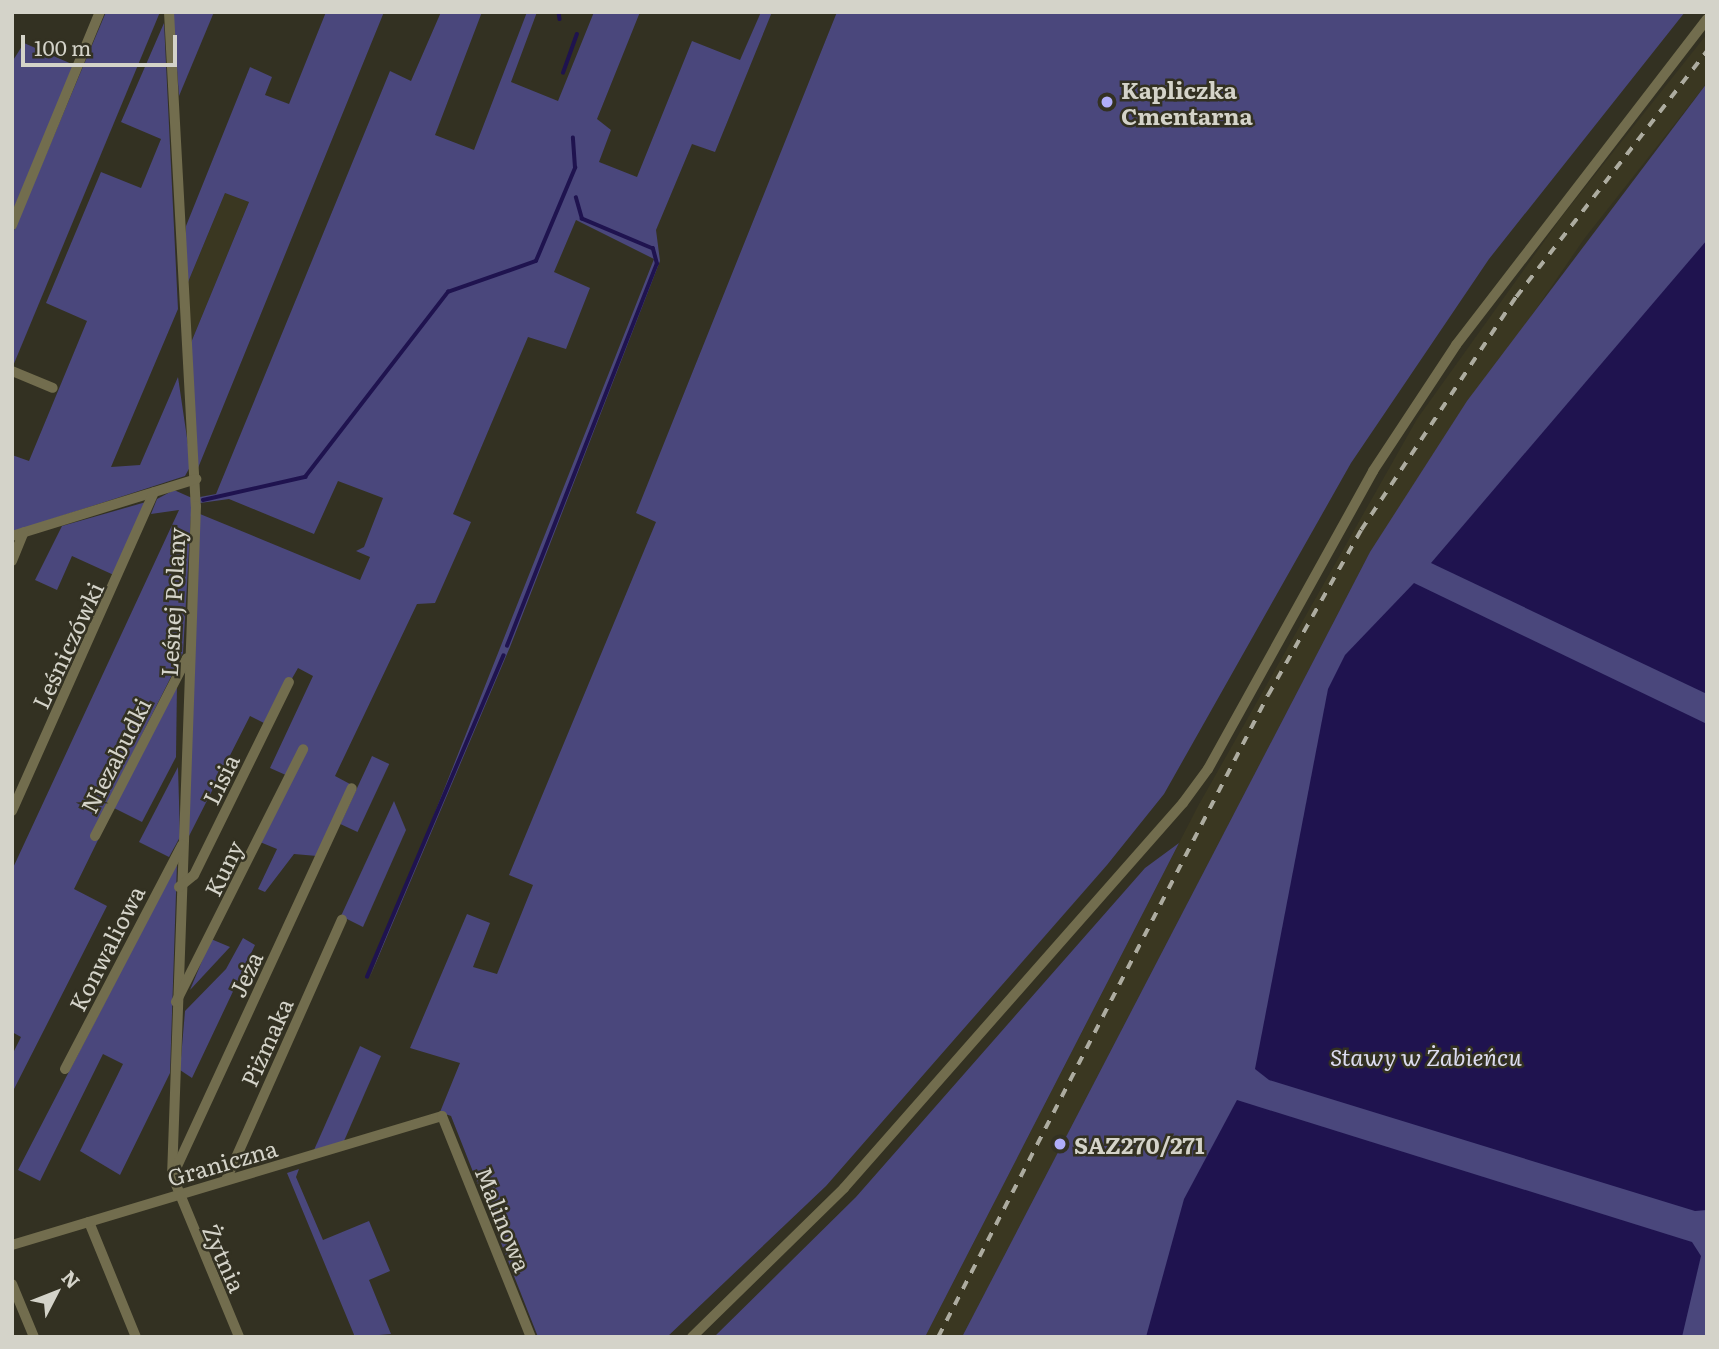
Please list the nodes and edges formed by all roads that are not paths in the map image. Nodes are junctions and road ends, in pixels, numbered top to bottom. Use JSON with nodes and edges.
{"nodes":[{"id":1,"x":100,"y":12,"type":"edge"},
{"id":2,"x":169,"y":12,"type":"edge"},
{"id":3,"x":1707,"y":19,"type":"edge"},
{"id":4,"x":12,"y":225,"type":"edge"},
{"id":5,"x":12,"y":371,"type":"edge"},
{"id":6,"x":53,"y":388,"type":"dead end"},
{"id":7,"x":196,"y":479,"type":"junction"},
{"id":8,"x":154,"y":492,"type":"junction"},
{"id":9,"x":24,"y":532,"type":"junction"},
{"id":10,"x":12,"y":536,"type":"edge"},
{"id":11,"x":12,"y":561,"type":"edge"},
{"id":12,"x":188,"y":654,"type":"junction"},
{"id":13,"x":289,"y":682,"type":"dead end"},
{"id":14,"x":303,"y":749,"type":"dead end"},
{"id":15,"x":352,"y":788,"type":"dead end"},
{"id":16,"x":12,"y":811,"type":"edge"},
{"id":17,"x":95,"y":836,"type":"dead end"},
{"id":18,"x":182,"y":845,"type":"junction"},
{"id":19,"x":179,"y":887,"type":"junction"},
{"id":20,"x":342,"y":920,"type":"dead end"},
{"id":21,"x":176,"y":1002,"type":"junction"},
{"id":22,"x":65,"y":1069,"type":"dead end"},
{"id":23,"x":442,"y":1116,"type":"joint"},
{"id":24,"x":172,"y":1175,"type":"junction"},
{"id":25,"x":226,"y":1180,"type":"junction"},
{"id":26,"x":176,"y":1195,"type":"junction"},
{"id":27,"x":89,"y":1222,"type":"junction"},
{"id":28,"x":12,"y":1245,"type":"edge"},
{"id":29,"x":12,"y":1284,"type":"edge"},
{"id":30,"x":34,"y":1337,"type":"edge"},
{"id":31,"x":136,"y":1337,"type":"edge"},
{"id":32,"x":239,"y":1337,"type":"edge"},
{"id":33,"x":531,"y":1337,"type":"edge"},
{"id":34,"x":692,"y":1337,"type":"edge"}],
"edges":[{"from":1,"to":4,"type":"street"},
{"from":2,"to":7,"type":"street","name":"Leśnej Polany"},
{"from":3,"to":34,"type":"street"},
{"from":5,"to":6,"type":"street"},
{"from":7,"to":8,"type":"street"},
{"from":7,"to":12,"type":"street","name":"Leśnej Polany"},
{"from":8,"to":9,"type":"street"},
{"from":8,"to":16,"type":"street","name":"Leśniczówki"},
{"from":9,"to":10,"type":"street"},
{"from":9,"to":11,"type":"street"},
{"from":12,"to":17,"type":"street","name":"Niezabudki"},
{"from":12,"to":18,"type":"street","name":"Leśnej Polany"},
{"from":13,"to":19,"type":"street","name":"Lisia"},
{"from":14,"to":21,"type":"street","name":"Kuny"},
{"from":15,"to":24,"type":"street","name":"Jeża"},
{"from":18,"to":19,"type":"street","name":"Leśnej Polany"},
{"from":18,"to":22,"type":"street","name":"Konwaliowa"},
{"from":19,"to":21,"type":"street","name":"Leśnej Polany"},
{"from":20,"to":25,"type":"street","name":"Piżmaka"},
{"from":21,"to":24,"type":"street","name":"Leśnej Polany"},
{"from":23,"to":25,"type":"street","name":"Graniczna"},
{"from":23,"to":33,"type":"street","name":"Malinowa"},
{"from":24,"to":26,"type":"street","name":"Leśnej Polany"},
{"from":25,"to":26,"type":"street","name":"Graniczna"},
{"from":26,"to":27,"type":"street","name":"Graniczna"},
{"from":26,"to":32,"type":"street","name":"Żytnia"},
{"from":27,"to":28,"type":"street","name":"Graniczna"},
{"from":27,"to":31,"type":"street"},
{"from":29,"to":30,"type":"street"}]}
